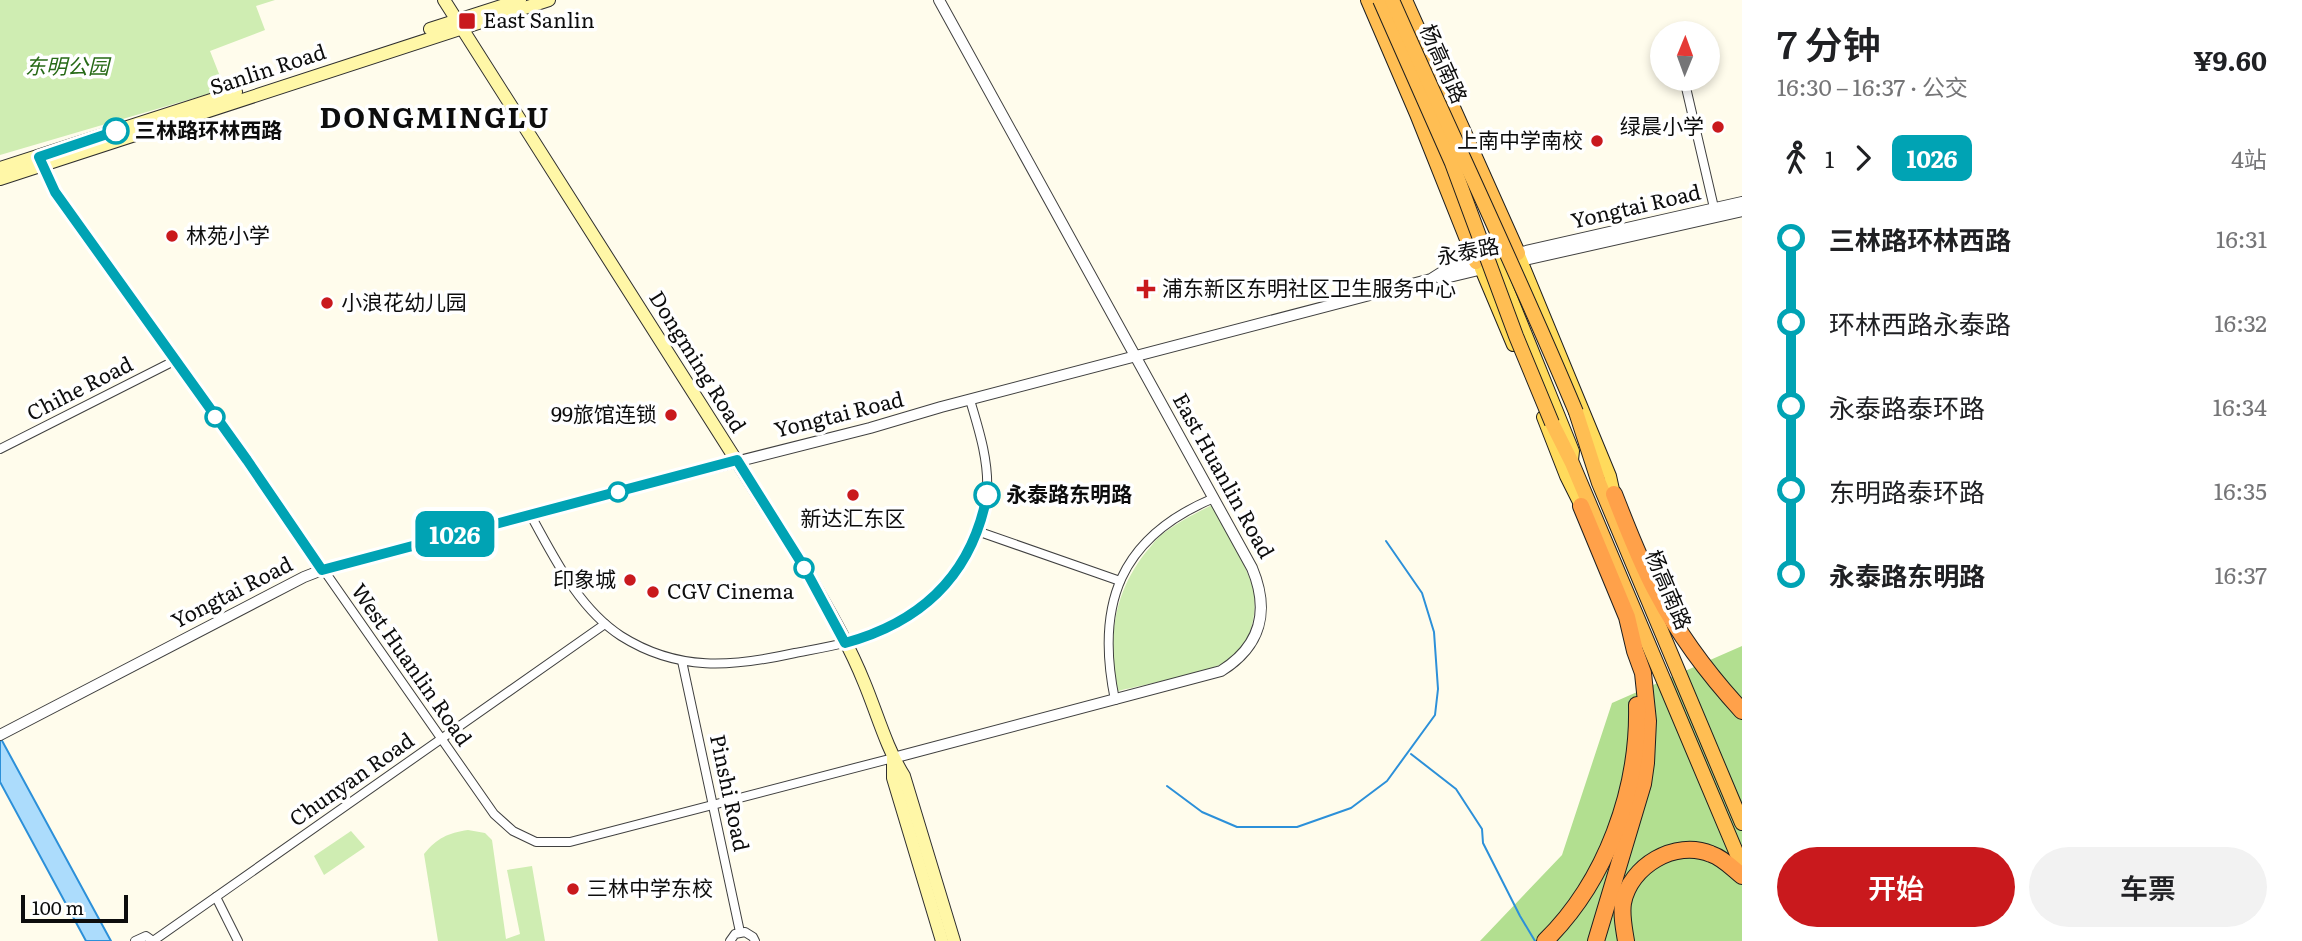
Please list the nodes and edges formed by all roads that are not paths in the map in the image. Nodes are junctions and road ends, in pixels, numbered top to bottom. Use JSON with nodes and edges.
{"nodes":[{"id":1,"x":444,"y":0,"type":"edge"},
{"id":2,"x":520,"y":0,"type":"edge"},
{"id":3,"x":549,"y":0,"type":"edge"},
{"id":4,"x":939,"y":0,"type":"edge"},
{"id":5,"x":1368,"y":0,"type":"edge"},
{"id":6,"x":1373,"y":0,"type":"edge"},
{"id":7,"x":1380,"y":0,"type":"edge"},
{"id":8,"x":1392,"y":0,"type":"edge"},
{"id":9,"x":1402,"y":0,"type":"edge"},
{"id":10,"x":459,"y":24,"type":"junction"},
{"id":11,"x":1687,"y":91,"type":"edge"},
{"id":12,"x":41,"y":162,"type":"junction"},
{"id":13,"x":1441,"y":164,"type":"junction"},
{"id":14,"x":0,"y":169,"type":"edge"},
{"id":15,"x":0,"y":179,"type":"edge"},
{"id":16,"x":1742,"y":202,"type":"edge"},
{"id":17,"x":1742,"y":211,"type":"edge"},
{"id":18,"x":1715,"y":213,"type":"junction"},
{"id":19,"x":1498,"y":261,"type":"junction"},
{"id":20,"x":1431,"y":279,"type":"joint"},
{"id":21,"x":1136,"y":356,"type":"junction"},
{"id":22,"x":176,"y":360,"type":"junction"},
{"id":23,"x":970,"y":400,"type":"junction"},
{"id":24,"x":1576,"y":412,"type":"junction"},
{"id":25,"x":1549,"y":424,"type":"junction"},
{"id":26,"x":0,"y":449,"type":"edge"},
{"id":27,"x":1589,"y":456,"type":"junction"},
{"id":28,"x":737,"y":460,"type":"junction"},
{"id":29,"x":1572,"y":463,"type":"junction"},
{"id":30,"x":1614,"y":494,"type":"junction"},
{"id":31,"x":1214,"y":499,"type":"junction"},
{"id":32,"x":1581,"y":506,"type":"joint"},
{"id":33,"x":530,"y":514,"type":"junction"},
{"id":34,"x":977,"y":531,"type":"junction"},
{"id":35,"x":322,"y":570,"type":"junction"},
{"id":36,"x":1120,"y":581,"type":"junction"},
{"id":37,"x":605,"y":624,"type":"junction"},
{"id":38,"x":845,"y":643,"type":"junction"},
{"id":39,"x":1690,"y":648,"type":"junction"},
{"id":40,"x":1635,"y":651,"type":"junction"},
{"id":41,"x":682,"y":661,"type":"junction"},
{"id":42,"x":1742,"y":695,"type":"edge"},
{"id":43,"x":1115,"y":700,"type":"junction"},
{"id":44,"x":1742,"y":711,"type":"edge"},
{"id":45,"x":0,"y":735,"type":"edge"},
{"id":46,"x":441,"y":739,"type":"junction"},
{"id":47,"x":892,"y":758,"type":"junction"},
{"id":48,"x":714,"y":804,"type":"junction"},
{"id":49,"x":1742,"y":823,"type":"edge"},
{"id":50,"x":1742,"y":866,"type":"edge"},
{"id":51,"x":1742,"y":876,"type":"edge"},
{"id":52,"x":216,"y":897,"type":"junction"},
{"id":53,"x":740,"y":932,"type":"junction"},
{"id":54,"x":135,"y":941,"type":"edge"},
{"id":55,"x":153,"y":941,"type":"edge"},
{"id":56,"x":238,"y":941,"type":"edge"},
{"id":57,"x":730,"y":941,"type":"edge"},
{"id":58,"x":755,"y":941,"type":"edge"},
{"id":59,"x":942,"y":941,"type":"edge"},
{"id":60,"x":954,"y":941,"type":"edge"},
{"id":61,"x":1545,"y":941,"type":"edge"},
{"id":62,"x":1596,"y":941,"type":"edge"},
{"id":63,"x":1626,"y":941,"type":"edge"}],
"edges":[{"from":1,"to":10,"type":"main road","name":"Dongming Road"},
{"from":2,"to":10,"type":"main road","name":"Sanlin Road"},
{"from":3,"to":10,"type":"main road","name":"Sanlin Road"},
{"from":4,"to":21,"type":"street","name":"East Huanlin Road"},
{"from":5,"to":13,"type":"highway"},
{"from":6,"to":13,"type":"main road","name":"杨高南路"},
{"from":7,"to":25,"type":"highway","name":"杨高南路","bridge":true},
{"from":8,"to":24,"type":"highway","name":"杨高南路","bridge":true},
{"from":9,"to":19,"type":"main road"},
{"from":9,"to":19,"type":"highway"},
{"from":10,"to":12,"type":"main road","name":"Sanlin Road"},
{"from":10,"to":28,"type":"main road","name":"Dongming Road"},
{"from":11,"to":18,"type":"street"},
{"from":12,"to":14,"type":"main road","name":"Sanlin Road"},
{"from":12,"to":15,"type":"main road","name":"Sanlin Road"},
{"from":12,"to":22,"type":"street","name":"West Huanlin Road"},
{"from":13,"to":19,"type":"main road","name":"杨高南路"},
{"from":13,"to":19,"type":"highway"},
{"from":16,"to":18,"type":"street","name":"Yongtai Road"},
{"from":17,"to":18,"type":"street","name":"Yongtai Road"},
{"from":18,"to":19,"type":"street","name":"永泰路"},
{"from":19,"to":20,"type":"street","name":"永泰路"},
{"from":19,"to":25,"type":"main road","name":"杨高南路"},
{"from":19,"to":27,"type":"main road","name":"杨高南路"},
{"from":19,"to":29,"type":"main road","name":"杨高南路"},
{"from":19,"to":30,"type":"main road","name":"杨高南路"},
{"from":20,"to":21,"type":"street","name":"Yongtai Road"},
{"from":21,"to":23,"type":"street","name":"Yongtai Road"},
{"from":21,"to":31,"type":"street","name":"East Huanlin Road"},
{"from":22,"to":26,"type":"street","name":"Chihe Road"},
{"from":22,"to":35,"type":"street","name":"West Huanlin Road"},
{"from":23,"to":28,"type":"street","name":"Yongtai Road"},
{"from":23,"to":34,"type":"street"},
{"from":24,"to":27,"type":"highway","name":"杨高南路"},
{"from":24,"to":30,"type":"highway"},
{"from":25,"to":29,"type":"highway","name":"杨高南路"},
{"from":25,"to":32,"type":"highway"},
{"from":27,"to":49,"type":"highway","name":"杨高南路"},
{"from":28,"to":33,"type":"street","name":"Yongtai Road"},
{"from":28,"to":38,"type":"main road","name":"Dongming Road"},
{"from":29,"to":50,"type":"highway","name":"杨高南路"},
{"from":30,"to":39,"type":"highway"},
{"from":31,"to":36,"type":"street"},
{"from":31,"to":43,"type":"street","name":"East Huanlin Road"},
{"from":32,"to":40,"type":"highway"},
{"from":33,"to":35,"type":"street","name":"Yongtai Road"},
{"from":33,"to":37,"type":"street"},
{"from":34,"to":36,"type":"street"},
{"from":34,"to":38,"type":"street"},
{"from":35,"to":45,"type":"street","name":"Yongtai Road"},
{"from":35,"to":46,"type":"street","name":"West Huanlin Road"},
{"from":36,"to":43,"type":"street"},
{"from":37,"to":41,"type":"street"},
{"from":37,"to":46,"type":"street","name":"Chunyan Road"},
{"from":38,"to":41,"type":"street"},
{"from":38,"to":47,"type":"main road","name":"Dongming Road"},
{"from":39,"to":42,"type":"highway"},
{"from":39,"to":44,"type":"highway"},
{"from":40,"to":61,"type":"highway"},
{"from":40,"to":62,"type":"highway"},
{"from":41,"to":48,"type":"street","name":"Pinshi Road"},
{"from":43,"to":47,"type":"street","name":"East Huanlin Road"},
{"from":46,"to":48,"type":"street","name":"West Huanlin Road"},
{"from":46,"to":52,"type":"street","name":"Chunyan Road"},
{"from":47,"to":48,"type":"street","name":"West Huanlin Road"},
{"from":47,"to":59,"type":"main road","name":"Dongming Road"},
{"from":47,"to":60,"type":"main road","name":"Dongming Road"},
{"from":48,"to":53,"type":"street","name":"Pinshi Road"},
{"from":51,"to":63,"type":"highway"},
{"from":52,"to":55,"type":"street","name":"Chunyan Road"},
{"from":52,"to":56,"type":"street"},
{"from":53,"to":57,"type":"street"},
{"from":53,"to":58,"type":"street"},
{"from":54,"to":55,"type":"street"}]}
